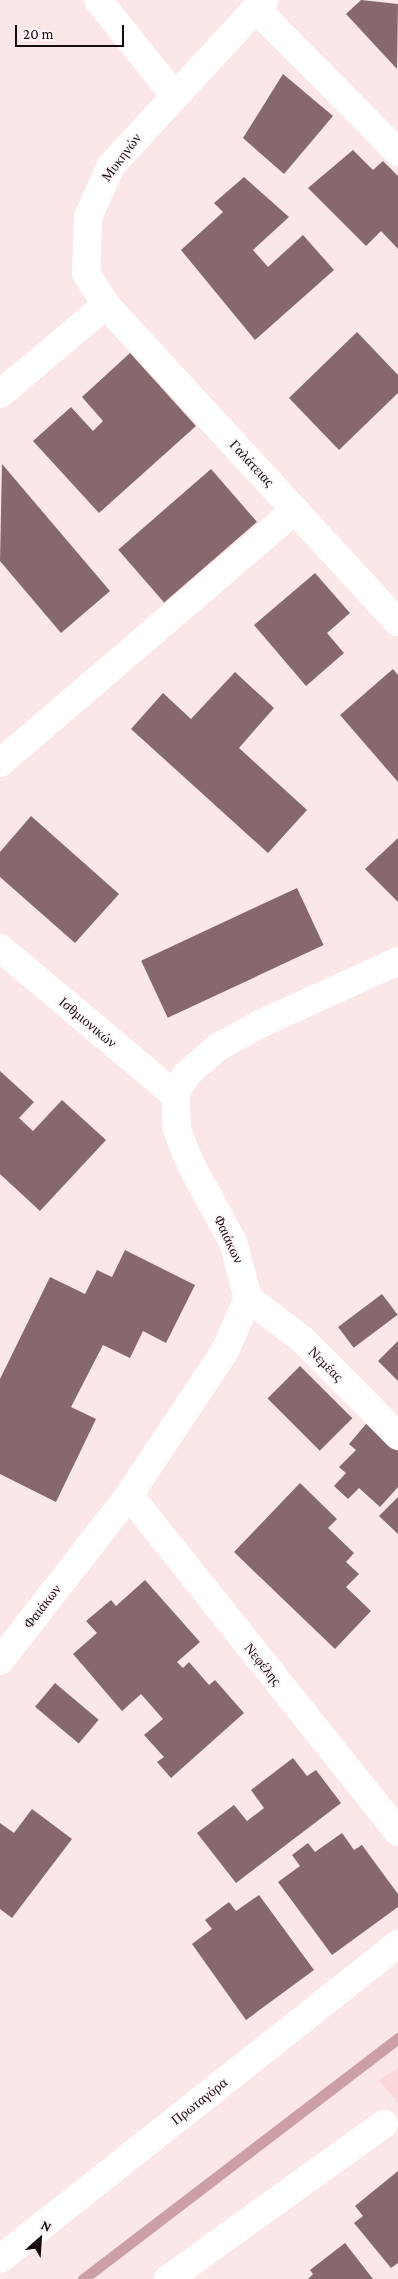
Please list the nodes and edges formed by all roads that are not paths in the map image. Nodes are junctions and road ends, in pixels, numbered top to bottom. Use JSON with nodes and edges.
{"nodes":[{"id":1,"x":98,"y":0,"type":"edge"},
{"id":2,"x":260,"y":4,"type":"edge"},
{"id":3,"x":174,"y":96,"type":"junction"},
{"id":4,"x":398,"y":152,"type":"edge"},
{"id":5,"x":106,"y":305,"type":"junction"},
{"id":6,"x":0,"y":394,"type":"edge"},
{"id":7,"x":295,"y":510,"type":"junction"},
{"id":8,"x":398,"y":622,"type":"edge"},
{"id":9,"x":0,"y":763,"type":"edge"},
{"id":10,"x":4,"y":956,"type":"edge"},
{"id":11,"x":396,"y":965,"type":"edge"},
{"id":12,"x":175,"y":1095,"type":"junction"},
{"id":13,"x":248,"y":1298,"type":"junction"},
{"id":14,"x":398,"y":1436,"type":"edge"},
{"id":15,"x":129,"y":1495,"type":"junction"},
{"id":16,"x":0,"y":1661,"type":"edge"},
{"id":17,"x":398,"y":1832,"type":"edge"},
{"id":18,"x":398,"y":1944,"type":"edge"},
{"id":19,"x":384,"y":2124,"type":"dead end"},
{"id":20,"x":0,"y":2259,"type":"edge"},
{"id":21,"x":168,"y":2279,"type":"edge"}],
"edges":[{"from":1,"to":3,"type":"street"},
{"from":2,"to":3,"type":"street","name":"Μυκηνών"},
{"from":2,"to":4,"type":"street"},
{"from":3,"to":5,"type":"street","name":"Μυκηνών"},
{"from":5,"to":6,"type":"street"},
{"from":5,"to":7,"type":"street","name":"Γαλάτειας"},
{"from":7,"to":8,"type":"street","name":"Γαλάτειας"},
{"from":7,"to":9,"type":"street"},
{"from":10,"to":12,"type":"street","name":"Ισθμιονικών"},
{"from":11,"to":12,"type":"street"},
{"from":12,"to":13,"type":"street","name":"Φαιάκων"},
{"from":13,"to":14,"type":"street","name":"Νεμέας"},
{"from":13,"to":15,"type":"street","name":"Φαιάκων"},
{"from":15,"to":16,"type":"street","name":"Φαιάκων"},
{"from":15,"to":17,"type":"street","name":"Νεφέλης"},
{"from":18,"to":20,"type":"street","name":"Πρωταγόρα"},
{"from":19,"to":21,"type":"street"}]}
